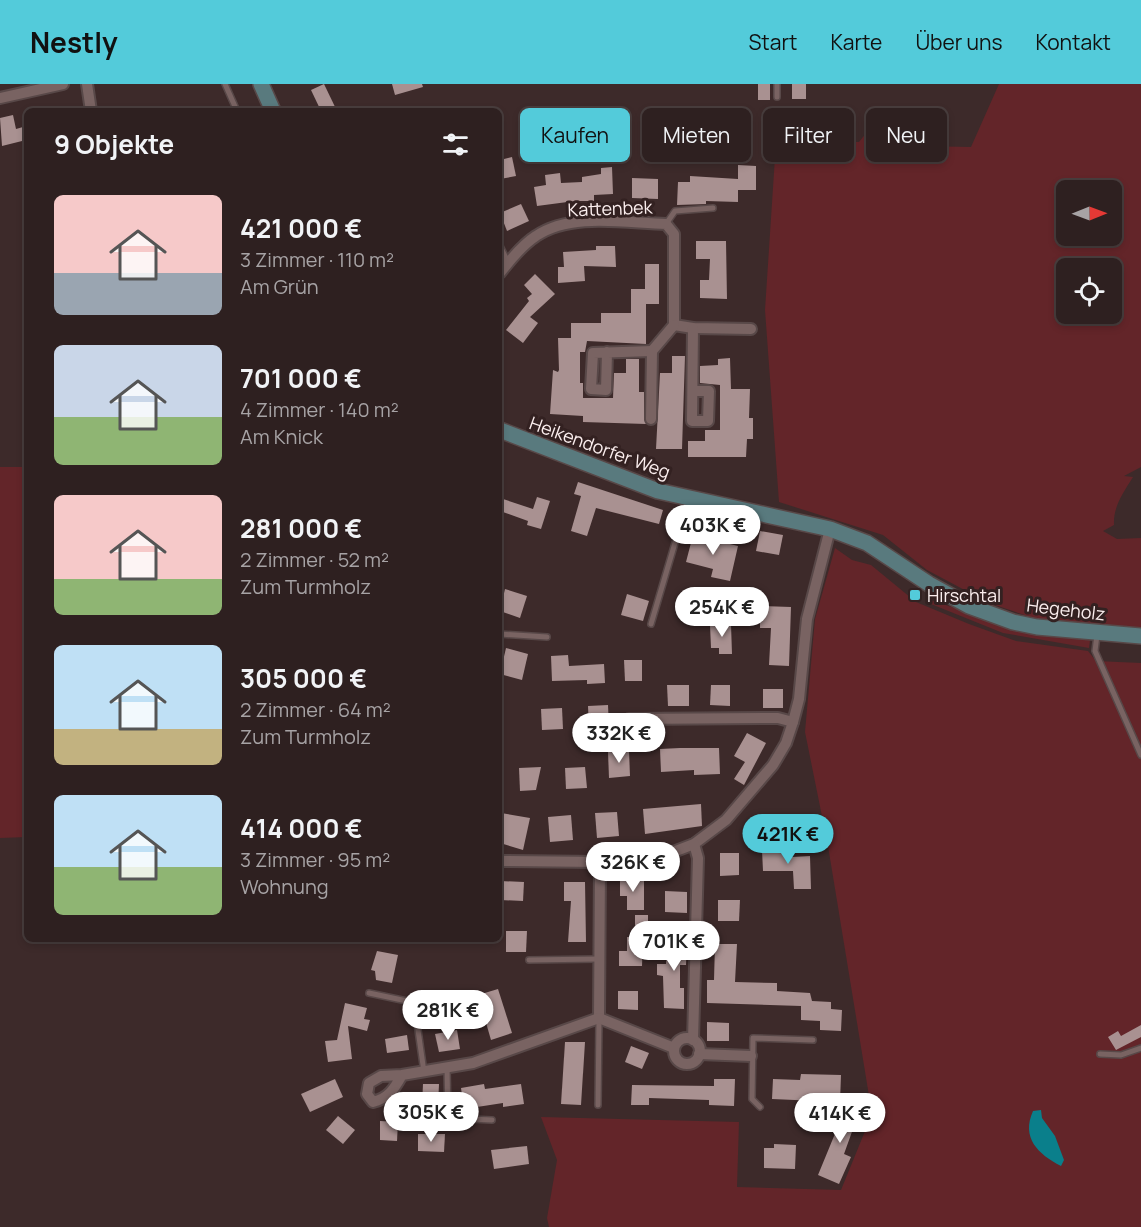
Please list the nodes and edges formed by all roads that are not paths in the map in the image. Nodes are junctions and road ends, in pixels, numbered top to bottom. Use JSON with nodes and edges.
{"nodes":[{"id":1,"x":63,"y":84,"type":"edge"},
{"id":2,"x":87,"y":84,"type":"edge"},
{"id":3,"x":225,"y":84,"type":"edge"},
{"id":4,"x":777,"y":84,"type":"edge"},
{"id":5,"x":263,"y":85,"type":"edge"},
{"id":6,"x":777,"y":97,"type":"dead end"},
{"id":7,"x":0,"y":98,"type":"edge"},
{"id":8,"x":91,"y":108,"type":"edge"},
{"id":9,"x":236,"y":108,"type":"edge"},
{"id":10,"x":272,"y":108,"type":"edge"},
{"id":11,"x":713,"y":208,"type":"dead end"},
{"id":12,"x":666,"y":224,"type":"junction"},
{"id":13,"x":502,"y":250,"type":"edge"},
{"id":14,"x":508,"y":262,"type":"junction"},
{"id":15,"x":502,"y":270,"type":"edge"},
{"id":16,"x":674,"y":325,"type":"junction"},
{"id":17,"x":693,"y":328,"type":"junction"},
{"id":18,"x":751,"y":329,"type":"dead end"},
{"id":19,"x":651,"y":351,"type":"junction"},
{"id":20,"x":607,"y":352,"type":"dead end"},
{"id":21,"x":693,"y":391,"type":"dead end"},
{"id":22,"x":651,"y":419,"type":"dead end"},
{"id":23,"x":502,"y":431,"type":"edge"},
{"id":24,"x":688,"y":498,"type":"junction"},
{"id":25,"x":830,"y":529,"type":"junction"},
{"id":26,"x":923,"y":580,"type":"joint"},
{"id":27,"x":651,"y":624,"type":"dead end"},
{"id":28,"x":502,"y":634,"type":"edge"},
{"id":29,"x":1097,"y":634,"type":"junction"},
{"id":30,"x":1141,"y":636,"type":"edge"},
{"id":31,"x":547,"y":637,"type":"dead end"},
{"id":32,"x":629,"y":719,"type":"dead end"},
{"id":33,"x":793,"y":723,"type":"junction"},
{"id":34,"x":1141,"y":755,"type":"edge"},
{"id":35,"x":694,"y":844,"type":"junction"},
{"id":36,"x":502,"y":861,"type":"edge"},
{"id":37,"x":600,"y":862,"type":"junction"},
{"id":38,"x":598,"y":959,"type":"junction"},
{"id":39,"x":529,"y":960,"type":"dead end"},
{"id":40,"x":369,"y":993,"type":"dead end"},
{"id":41,"x":414,"y":1002,"type":"junction"},
{"id":42,"x":459,"y":1012,"type":"dead end"},
{"id":43,"x":598,"y":1018,"type":"junction"},
{"id":44,"x":693,"y":1040,"type":"junction"},
{"id":45,"x":813,"y":1040,"type":"dead end"},
{"id":46,"x":674,"y":1048,"type":"junction"},
{"id":47,"x":1141,"y":1048,"type":"edge"},
{"id":48,"x":699,"y":1054,"type":"junction"},
{"id":49,"x":1100,"y":1054,"type":"dead end"},
{"id":50,"x":751,"y":1056,"type":"junction"},
{"id":51,"x":447,"y":1068,"type":"junction"},
{"id":52,"x":424,"y":1072,"type":"junction"},
{"id":53,"x":402,"y":1075,"type":"dead end"},
{"id":54,"x":598,"y":1105,"type":"dead end"},
{"id":55,"x":760,"y":1107,"type":"dead end"},
{"id":56,"x":492,"y":1120,"type":"dead end"}],
"edges":[{"from":1,"to":7,"type":"street"},
{"from":2,"to":8,"type":"street"},
{"from":3,"to":9,"type":"lane"},
{"from":4,"to":6,"type":"lane"},
{"from":5,"to":10,"type":"street"},
{"from":11,"to":12,"type":"lane"},
{"from":12,"to":14,"type":"street","name":"Kattenbek"},
{"from":12,"to":16,"type":"street","name":"Kattenbek"},
{"from":13,"to":14,"type":"lane"},
{"from":14,"to":15,"type":"street","name":"Kattenbek"},
{"from":16,"to":17,"type":"street"},
{"from":16,"to":19,"type":"street"},
{"from":17,"to":18,"type":"street"},
{"from":17,"to":21,"type":"street"},
{"from":19,"to":20,"type":"street"},
{"from":19,"to":22,"type":"street"},
{"from":23,"to":24,"type":"street","name":"Heikendorfer Weg"},
{"from":24,"to":25,"type":"street","name":"Heikendorfer Weg"},
{"from":24,"to":27,"type":"lane","name":"Heikendorfer Weg"},
{"from":25,"to":26,"type":"street","name":"Heikendorfer Weg"},
{"from":25,"to":33,"type":"street"},
{"from":26,"to":29,"type":"street","name":"Hegeholz"},
{"from":28,"to":31,"type":"lane"},
{"from":29,"to":30,"type":"street","name":"Hegeholz"},
{"from":29,"to":34,"type":"lane"},
{"from":32,"to":33,"type":"street"},
{"from":33,"to":35,"type":"street"},
{"from":35,"to":37,"type":"street"},
{"from":35,"to":44,"type":"street"},
{"from":36,"to":37,"type":"street"},
{"from":37,"to":38,"type":"street"},
{"from":38,"to":39,"type":"lane"},
{"from":38,"to":43,"type":"street"},
{"from":40,"to":41,"type":"lane"},
{"from":41,"to":42,"type":"lane"},
{"from":41,"to":52,"type":"lane"},
{"from":43,"to":46,"type":"street"},
{"from":43,"to":51,"type":"street"},
{"from":43,"to":54,"type":"lane"},
{"from":44,"to":46,"type":"street"},
{"from":44,"to":48,"type":"street"},
{"from":45,"to":50,"type":"lane"},
{"from":46,"to":48,"type":"street"},
{"from":47,"to":49,"type":"lane"},
{"from":48,"to":50,"type":"street"},
{"from":50,"to":55,"type":"lane"},
{"from":51,"to":52,"type":"street"},
{"from":51,"to":56,"type":"lane"},
{"from":52,"to":53,"type":"street"}]}
